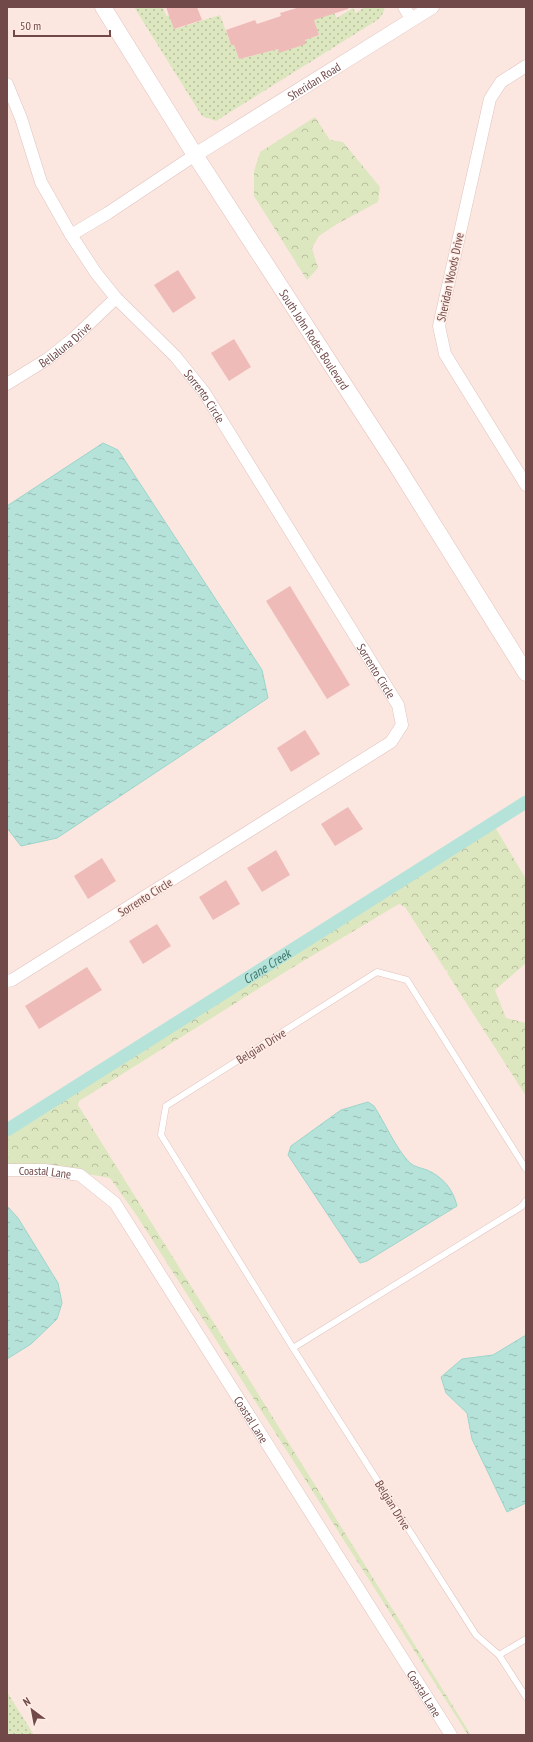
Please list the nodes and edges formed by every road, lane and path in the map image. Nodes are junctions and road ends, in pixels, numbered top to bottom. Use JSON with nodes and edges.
{"nodes":[{"id":1,"x":103,"y":7,"type":"edge"},
{"id":2,"x":404,"y":7,"type":"edge"},
{"id":3,"x":431,"y":7,"type":"edge"},
{"id":4,"x":412,"y":20,"type":"junction"},
{"id":5,"x":526,"y":66,"type":"edge"},
{"id":6,"x":7,"y":84,"type":"edge"},
{"id":7,"x":195,"y":155,"type":"junction"},
{"id":8,"x":71,"y":235,"type":"junction"},
{"id":9,"x":116,"y":298,"type":"junction"},
{"id":10,"x":7,"y":384,"type":"edge"},
{"id":11,"x":526,"y":485,"type":"edge"},
{"id":12,"x":526,"y":673,"type":"edge"},
{"id":13,"x":7,"y":981,"type":"edge"},
{"id":14,"x":526,"y":1169,"type":"edge"},
{"id":15,"x":7,"y":1170,"type":"edge"},
{"id":16,"x":526,"y":1201,"type":"edge"},
{"id":17,"x":294,"y":1348,"type":"junction"},
{"id":18,"x":526,"y":1639,"type":"edge"},
{"id":19,"x":499,"y":1655,"type":"junction"},
{"id":20,"x":526,"y":1697,"type":"edge"},
{"id":21,"x":452,"y":1735,"type":"edge"}],
"edges":[{"from":1,"to":7,"type":"main road","name":"South John Rodes Boulevard"},
{"from":2,"to":4,"type":"street"},
{"from":3,"to":4,"type":"street","name":"Sheridan Road"},
{"from":4,"to":7,"type":"street","name":"Sheridan Road"},
{"from":5,"to":11,"type":"street","name":"Sheridan Woods Drive"},
{"from":6,"to":8,"type":"street","name":"Sorrento Circle"},
{"from":7,"to":8,"type":"street"},
{"from":7,"to":12,"type":"main road","name":"South John Rodes Boulevard"},
{"from":8,"to":9,"type":"street","name":"Sorrento Circle"},
{"from":9,"to":10,"type":"street","name":"Bellaluna Drive"},
{"from":9,"to":13,"type":"street","name":"Sorrento Circle"},
{"from":14,"to":17,"type":"lane","name":"Belgian Drive"},
{"from":15,"to":21,"type":"street","name":"Coastal Lane"},
{"from":16,"to":17,"type":"lane"},
{"from":17,"to":19,"type":"lane","name":"Belgian Drive"},
{"from":18,"to":19,"type":"lane"},
{"from":19,"to":20,"type":"lane","name":"Belgian Drive"}]}
